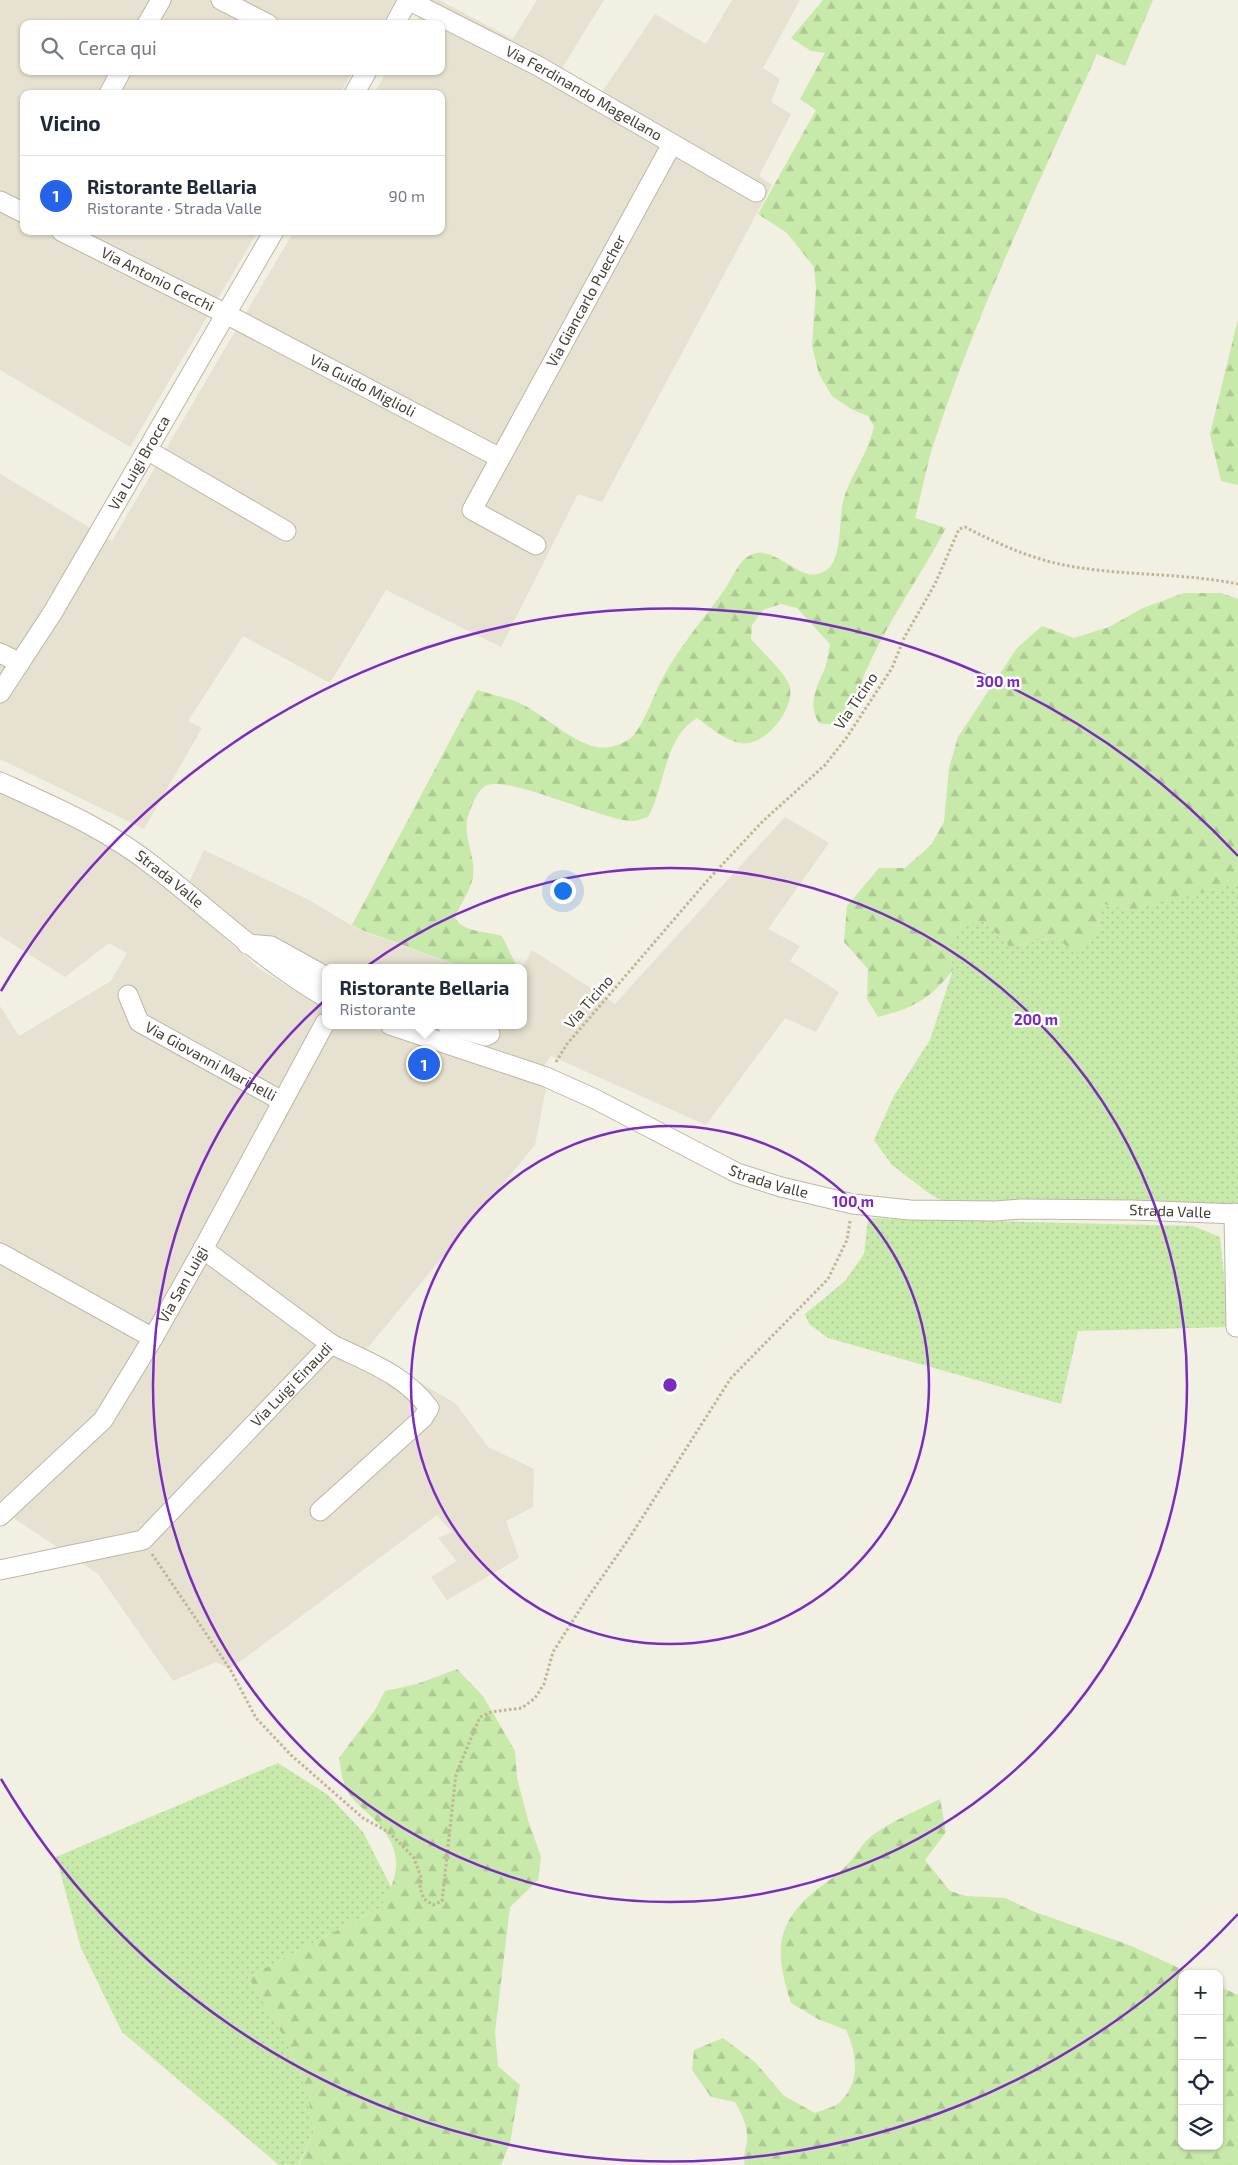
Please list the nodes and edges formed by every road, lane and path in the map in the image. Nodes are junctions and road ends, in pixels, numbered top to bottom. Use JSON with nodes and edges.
{"nodes":[{"id":1,"x":161,"y":0,"type":"edge"},
{"id":2,"x":222,"y":0,"type":"edge"},
{"id":3,"x":408,"y":0,"type":"edge"},
{"id":4,"x":150,"y":20,"type":"edge"},
{"id":5,"x":260,"y":20,"type":"edge"},
{"id":6,"x":396,"y":20,"type":"edge"},
{"id":7,"x":119,"y":75,"type":"edge"},
{"id":8,"x":363,"y":75,"type":"edge"},
{"id":9,"x":111,"y":90,"type":"edge"},
{"id":10,"x":356,"y":90,"type":"edge"},
{"id":11,"x":672,"y":144,"type":"junction"},
{"id":12,"x":756,"y":192,"type":"dead end"},
{"id":13,"x":0,"y":201,"type":"edge"},
{"id":14,"x":20,"y":211,"type":"edge"},
{"id":15,"x":69,"y":235,"type":"edge"},
{"id":16,"x":272,"y":235,"type":"edge"},
{"id":17,"x":226,"y":314,"type":"junction"},
{"id":18,"x":147,"y":450,"type":"junction"},
{"id":19,"x":500,"y":458,"type":"junction"},
{"id":20,"x":286,"y":531,"type":"dead end"},
{"id":21,"x":536,"y":545,"type":"dead end"},
{"id":22,"x":1238,"y":584,"type":"edge"},
{"id":23,"x":0,"y":653,"type":"edge"},
{"id":24,"x":20,"y":663,"type":"junction"},
{"id":25,"x":0,"y":694,"type":"edge"},
{"id":26,"x":0,"y":782,"type":"edge"},
{"id":27,"x":247,"y":944,"type":"junction"},
{"id":28,"x":322,"y":974,"type":"edge"},
{"id":29,"x":128,"y":995,"type":"dead end"},
{"id":30,"x":322,"y":995,"type":"edge"},
{"id":31,"x":322,"y":1028,"type":"edge"},
{"id":32,"x":402,"y":1029,"type":"edge"},
{"id":33,"x":461,"y":1029,"type":"edge"},
{"id":34,"x":490,"y":1034,"type":"dead end"},
{"id":35,"x":546,"y":1077,"type":"junction"},
{"id":36,"x":282,"y":1101,"type":"junction"},
{"id":37,"x":853,"y":1204,"type":"junction"},
{"id":38,"x":1236,"y":1213,"type":"edge"},
{"id":39,"x":203,"y":1249,"type":"junction"},
{"id":40,"x":0,"y":1253,"type":"edge"},
{"id":41,"x":1236,"y":1327,"type":"dead end"},
{"id":42,"x":153,"y":1338,"type":"junction"},
{"id":43,"x":331,"y":1344,"type":"junction"},
{"id":44,"x":320,"y":1511,"type":"dead end"},
{"id":45,"x":0,"y":1516,"type":"edge"},
{"id":46,"x":143,"y":1540,"type":"junction"},
{"id":47,"x":0,"y":1570,"type":"edge"}],
"edges":[{"from":1,"to":4,"type":"street"},
{"from":2,"to":5,"type":"street"},
{"from":3,"to":6,"type":"street"},
{"from":3,"to":11,"type":"street","name":"Via Ferdinando Magellano"},
{"from":7,"to":9,"type":"street"},
{"from":8,"to":10,"type":"street"},
{"from":11,"to":12,"type":"street","name":"Via Ferdinando Magellano"},
{"from":11,"to":19,"type":"street","name":"Via Giancarlo Puecher"},
{"from":13,"to":14,"type":"street"},
{"from":15,"to":17,"type":"street","name":"Via Antonio Cecchi"},
{"from":16,"to":17,"type":"street","name":"Via Luigi Brocca"},
{"from":17,"to":18,"type":"street","name":"Via Luigi Brocca"},
{"from":17,"to":19,"type":"street","name":"Via Guido Miglioli"},
{"from":18,"to":20,"type":"street"},
{"from":18,"to":24,"type":"street","name":"Via Luigi Brocca"},
{"from":19,"to":21,"type":"street","name":"Via Giancarlo Puecher"},
{"from":22,"to":35,"type":"path","name":"Via Ticino"},
{"from":23,"to":24,"type":"street"},
{"from":24,"to":25,"type":"street","name":"Via Luigi Brocca"},
{"from":26,"to":27,"type":"street","name":"Strada Valle"},
{"from":27,"to":28,"type":"street"},
{"from":27,"to":30,"type":"street","name":"Strada Valle"},
{"from":29,"to":36,"type":"street","name":"Via Giovanni Marinelli"},
{"from":31,"to":36,"type":"street","name":"Via San Luigi"},
{"from":32,"to":35,"type":"street","name":"Strada Valle"},
{"from":33,"to":34,"type":"street"},
{"from":35,"to":37,"type":"street","name":"Strada Valle"},
{"from":36,"to":39,"type":"street","name":"Via San Luigi"},
{"from":37,"to":38,"type":"street","name":"Strada Valle"},
{"from":37,"to":46,"type":"path"},
{"from":38,"to":41,"type":"street"},
{"from":39,"to":42,"type":"street","name":"Via San Luigi"},
{"from":39,"to":43,"type":"street","name":"Via Luigi Einaudi"},
{"from":40,"to":42,"type":"street"},
{"from":42,"to":45,"type":"street","name":"Via San Luigi"},
{"from":43,"to":44,"type":"street"},
{"from":43,"to":46,"type":"street","name":"Via Luigi Einaudi"},
{"from":46,"to":47,"type":"street"}]}
